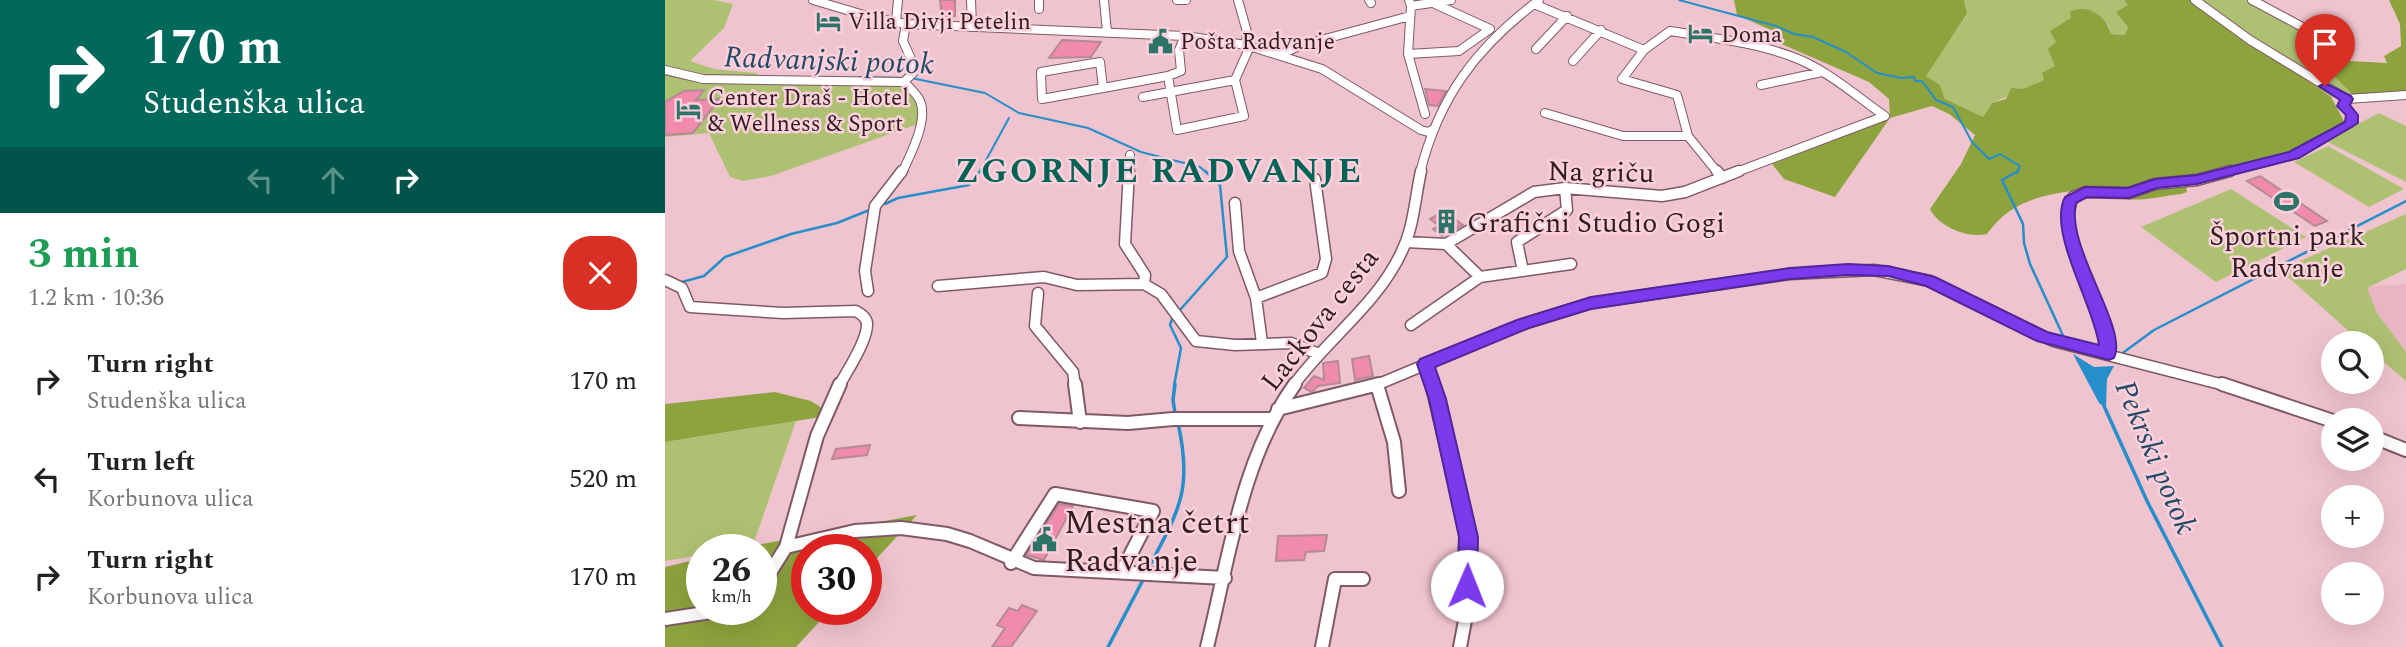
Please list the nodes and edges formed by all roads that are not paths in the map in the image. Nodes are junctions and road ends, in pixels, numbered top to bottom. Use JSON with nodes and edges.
{"nodes":[{"id":1,"x":813,"y":0,"type":"edge"},
{"id":2,"x":854,"y":0,"type":"edge"},
{"id":3,"x":898,"y":0,"type":"edge"},
{"id":4,"x":971,"y":0,"type":"edge"},
{"id":5,"x":1104,"y":0,"type":"edge"},
{"id":6,"x":1177,"y":0,"type":"edge"},
{"id":7,"x":1186,"y":0,"type":"edge"},
{"id":8,"x":1238,"y":0,"type":"edge"},
{"id":9,"x":1451,"y":0,"type":"edge"},
{"id":10,"x":2195,"y":0,"type":"edge"},
{"id":11,"x":2252,"y":0,"type":"edge"},
{"id":12,"x":1438,"y":2,"type":"edge"},
{"id":13,"x":1536,"y":2,"type":"edge"},
{"id":14,"x":1410,"y":7,"type":"edge"},
{"id":15,"x":847,"y":11,"type":"junction"},
{"id":16,"x":1567,"y":16,"type":"junction"},
{"id":17,"x":896,"y":22,"type":"junction"},
{"id":18,"x":906,"y":24,"type":"junction"},
{"id":19,"x":972,"y":27,"type":"junction"},
{"id":20,"x":1601,"y":30,"type":"junction"},
{"id":21,"x":2310,"y":31,"type":"dead end"},
{"id":22,"x":1107,"y":32,"type":"junction"},
{"id":23,"x":1185,"y":36,"type":"junction"},
{"id":24,"x":1248,"y":45,"type":"junction"},
{"id":25,"x":1536,"y":49,"type":"dead end"},
{"id":26,"x":1644,"y":50,"type":"junction"},
{"id":27,"x":1282,"y":54,"type":"junction"},
{"id":28,"x":1408,"y":54,"type":"junction"},
{"id":29,"x":1573,"y":61,"type":"dead end"},
{"id":30,"x":665,"y":70,"type":"edge"},
{"id":31,"x":1822,"y":72,"type":"junction"},
{"id":32,"x":1168,"y":76,"type":"junction"},
{"id":33,"x":908,"y":79,"type":"junction"},
{"id":34,"x":1235,"y":80,"type":"junction"},
{"id":35,"x":1761,"y":85,"type":"dead end"},
{"id":36,"x":1103,"y":88,"type":"junction"},
{"id":37,"x":1170,"y":92,"type":"junction"},
{"id":38,"x":2406,"y":95,"type":"edge"},
{"id":39,"x":1143,"y":97,"type":"dead end"},
{"id":40,"x":2347,"y":99,"type":"junction"},
{"id":41,"x":1545,"y":113,"type":"dead end"},
{"id":42,"x":1427,"y":124,"type":"junction"},
{"id":43,"x":1688,"y":136,"type":"junction"},
{"id":44,"x":1130,"y":155,"type":"dead end"},
{"id":45,"x":1722,"y":178,"type":"junction"},
{"id":46,"x":1315,"y":179,"type":"dead end"},
{"id":47,"x":1565,"y":188,"type":"junction"},
{"id":48,"x":1235,"y":203,"type":"dead end"},
{"id":49,"x":1406,"y":242,"type":"junction"},
{"id":50,"x":1446,"y":244,"type":"junction"},
{"id":51,"x":1571,"y":264,"type":"dead end"},
{"id":52,"x":1523,"y":271,"type":"junction"},
{"id":53,"x":1480,"y":277,"type":"junction"},
{"id":54,"x":665,"y":280,"type":"edge"},
{"id":55,"x":1144,"y":284,"type":"junction"},
{"id":56,"x":938,"y":286,"type":"dead end"},
{"id":57,"x":868,"y":291,"type":"dead end"},
{"id":58,"x":1038,"y":293,"type":"dead end"},
{"id":59,"x":1256,"y":298,"type":"junction"},
{"id":60,"x":1411,"y":326,"type":"dead end"},
{"id":61,"x":1262,"y":343,"type":"junction"},
{"id":62,"x":1319,"y":354,"type":"junction"},
{"id":63,"x":2111,"y":354,"type":"junction"},
{"id":64,"x":1426,"y":364,"type":"junction"},
{"id":65,"x":1377,"y":385,"type":"junction"},
{"id":66,"x":1276,"y":414,"type":"junction"},
{"id":67,"x":2321,"y":417,"type":"edge"},
{"id":68,"x":1019,"y":418,"type":"dead end"},
{"id":69,"x":1080,"y":422,"type":"junction"},
{"id":70,"x":2384,"y":441,"type":"edge"},
{"id":71,"x":2406,"y":450,"type":"edge"},
{"id":72,"x":1399,"y":491,"type":"dead end"},
{"id":73,"x":786,"y":547,"type":"junction"},
{"id":74,"x":777,"y":563,"type":"edge"},
{"id":75,"x":1011,"y":563,"type":"junction"},
{"id":76,"x":1122,"y":571,"type":"junction"},
{"id":77,"x":1224,"y":578,"type":"junction"},
{"id":78,"x":1363,"y":579,"type":"dead end"},
{"id":79,"x":686,"y":617,"type":"edge"},
{"id":80,"x":665,"y":619,"type":"edge"},
{"id":81,"x":1207,"y":647,"type":"edge"},
{"id":82,"x":1322,"y":647,"type":"edge"},
{"id":83,"x":1460,"y":647,"type":"edge"}],
"edges":[{"from":1,"to":15,"type":"street"},
{"from":2,"to":15,"type":"street"},
{"from":3,"to":17,"type":"street"},
{"from":4,"to":19,"type":"street"},
{"from":5,"to":22,"type":"street"},
{"from":6,"to":7,"type":"street"},
{"from":8,"to":24,"type":"street"},
{"from":9,"to":12,"type":"street"},
{"from":10,"to":40,"type":"street"},
{"from":11,"to":21,"type":"street"},
{"from":12,"to":14,"type":"street"},
{"from":12,"to":28,"type":"street"},
{"from":13,"to":16,"type":"street"},
{"from":13,"to":42,"type":"street"},
{"from":14,"to":27,"type":"street"},
{"from":14,"to":28,"type":"street"},
{"from":15,"to":17,"type":"street"},
{"from":16,"to":20,"type":"street"},
{"from":16,"to":25,"type":"street"},
{"from":17,"to":18,"type":"street"},
{"from":18,"to":19,"type":"street"},
{"from":18,"to":33,"type":"street"},
{"from":19,"to":22,"type":"street"},
{"from":20,"to":26,"type":"street"},
{"from":20,"to":29,"type":"street"},
{"from":22,"to":23,"type":"street"},
{"from":23,"to":24,"type":"street"},
{"from":23,"to":32,"type":"street"},
{"from":24,"to":27,"type":"street"},
{"from":24,"to":34,"type":"street"},
{"from":26,"to":31,"type":"street","name":"Na griču"},
{"from":26,"to":43,"type":"street","name":"Na griču"},
{"from":27,"to":42,"type":"street"},
{"from":28,"to":42,"type":"street"},
{"from":30,"to":33,"type":"street"},
{"from":31,"to":35,"type":"street"},
{"from":31,"to":45,"type":"street","name":"Na griču"},
{"from":32,"to":36,"type":"street"},
{"from":32,"to":37,"type":"street"},
{"from":33,"to":57,"type":"street"},
{"from":34,"to":37,"type":"street"},
{"from":34,"to":37,"type":"street"},
{"from":36,"to":36,"type":"street"},
{"from":37,"to":39,"type":"street"},
{"from":38,"to":40,"type":"street"},
{"from":40,"to":63,"type":"street"},
{"from":41,"to":43,"type":"street","name":"Na griču"},
{"from":42,"to":49,"type":"street","name":"Lackova cesta"},
{"from":43,"to":45,"type":"street","name":"Na griču"},
{"from":44,"to":55,"type":"street"},
{"from":45,"to":47,"type":"street","name":"Na griču"},
{"from":46,"to":59,"type":"street"},
{"from":47,"to":50,"type":"street","name":"Na griču"},
{"from":47,"to":52,"type":"street"},
{"from":48,"to":59,"type":"street"},
{"from":49,"to":50,"type":"street"},
{"from":49,"to":62,"type":"street","name":"Lackova cesta"},
{"from":50,"to":53,"type":"street"},
{"from":51,"to":52,"type":"street"},
{"from":52,"to":53,"type":"street"},
{"from":53,"to":60,"type":"street"},
{"from":54,"to":73,"type":"street"},
{"from":55,"to":56,"type":"street"},
{"from":55,"to":61,"type":"street"},
{"from":58,"to":69,"type":"street"},
{"from":59,"to":61,"type":"street"},
{"from":61,"to":62,"type":"street"},
{"from":62,"to":66,"type":"street","name":"Lackova cesta"},
{"from":63,"to":64,"type":"street"},
{"from":63,"to":67,"type":"street"},
{"from":64,"to":65,"type":"street"},
{"from":64,"to":83,"type":"street"},
{"from":65,"to":66,"type":"street"},
{"from":65,"to":72,"type":"street"},
{"from":66,"to":69,"type":"street"},
{"from":66,"to":77,"type":"street","name":"Lackova cesta"},
{"from":68,"to":69,"type":"street"},
{"from":70,"to":71,"type":"street"},
{"from":73,"to":74,"type":"street"},
{"from":73,"to":75,"type":"street"},
{"from":75,"to":76,"type":"street"},
{"from":75,"to":76,"type":"street"},
{"from":76,"to":77,"type":"street"},
{"from":77,"to":81,"type":"street","name":"Lackova cesta"},
{"from":78,"to":82,"type":"street"},
{"from":79,"to":80,"type":"street"}]}
